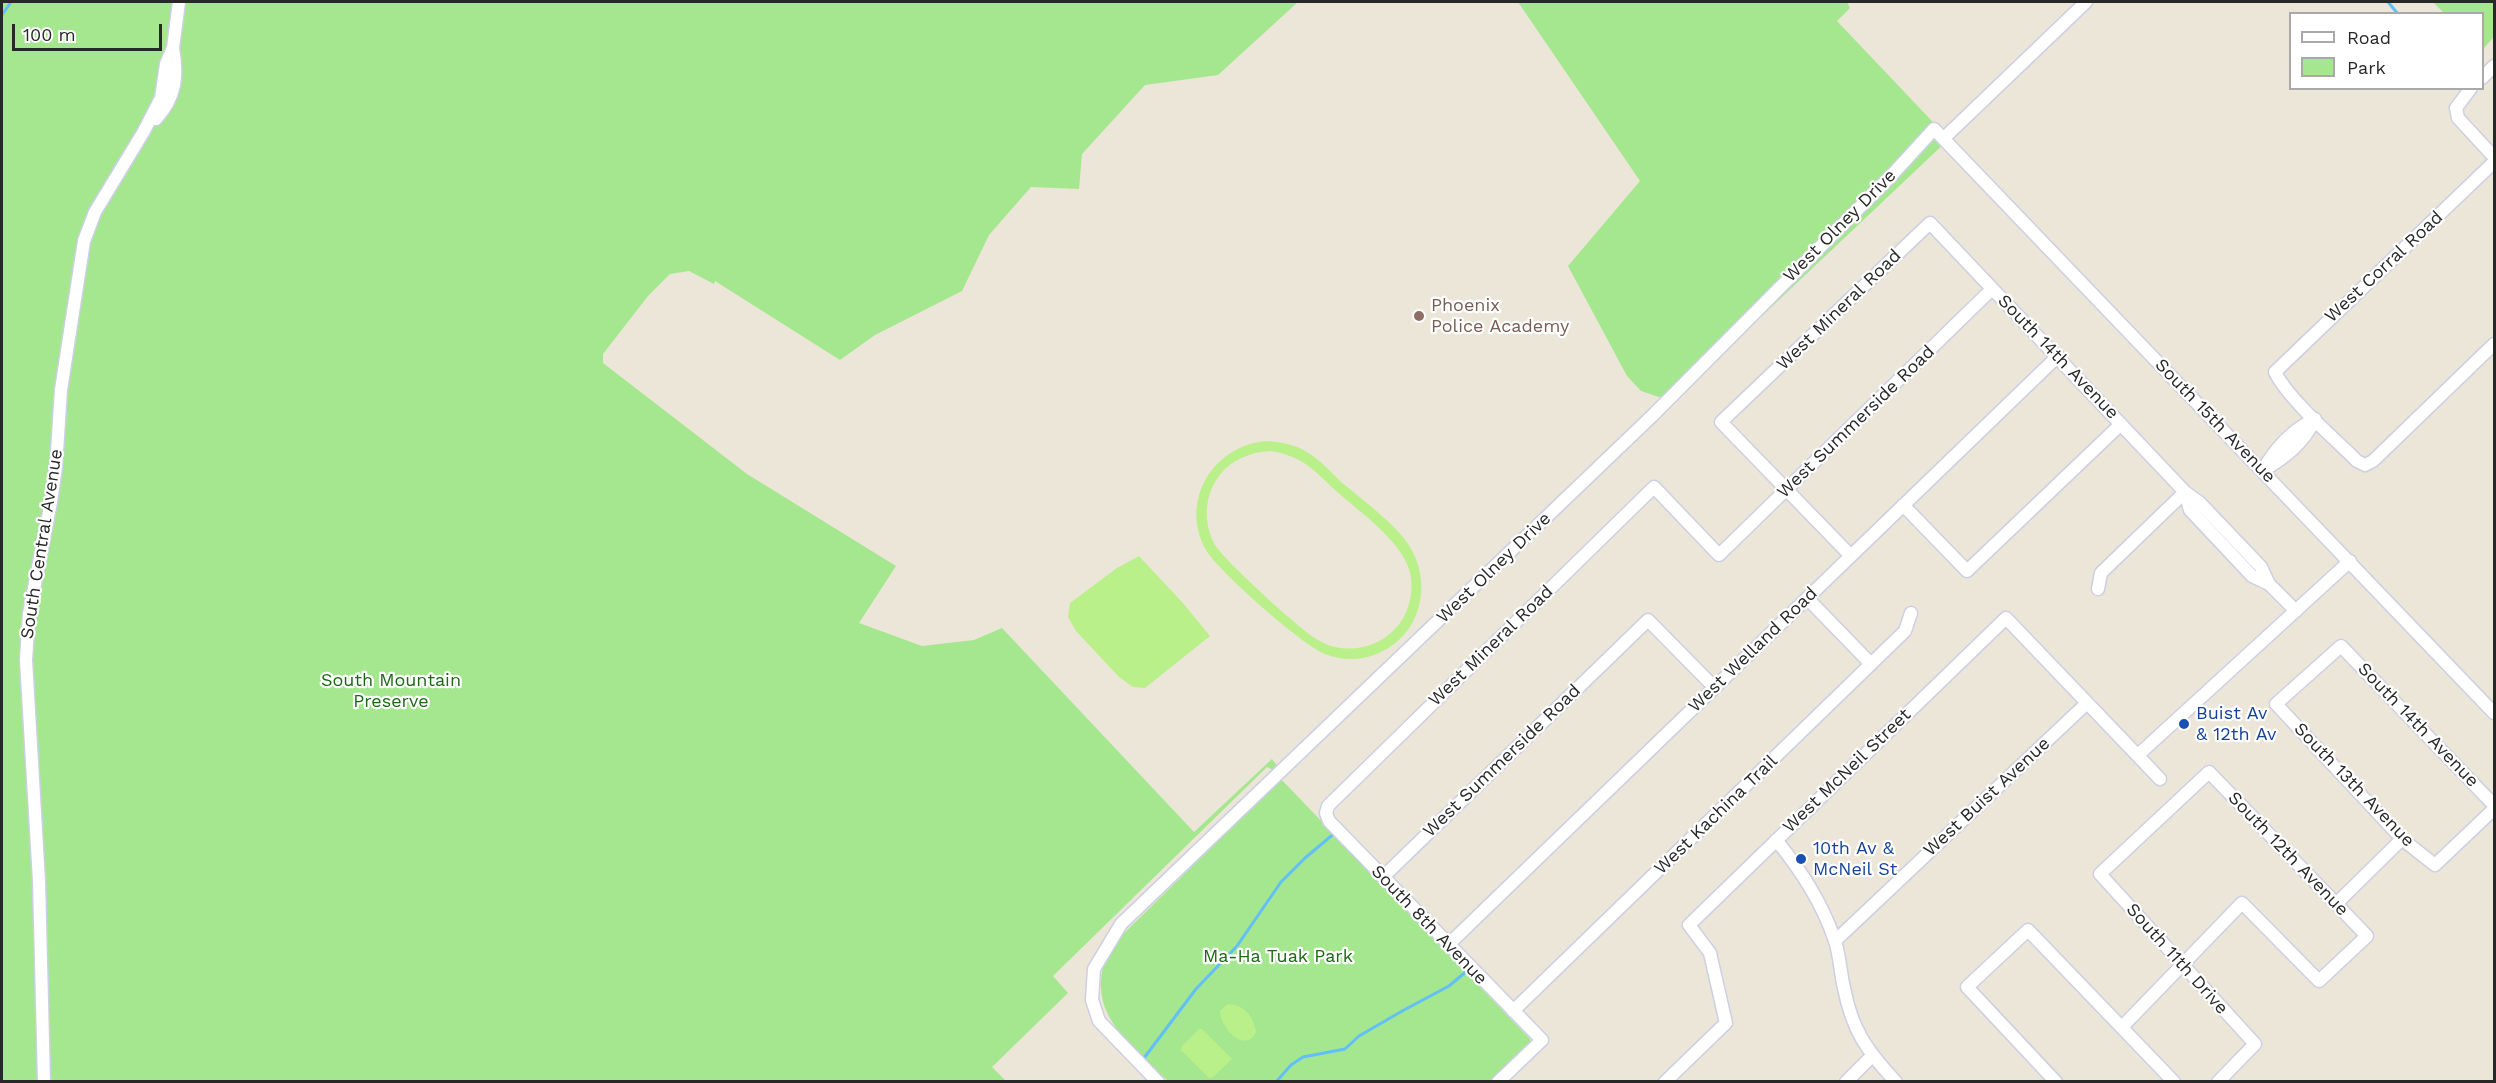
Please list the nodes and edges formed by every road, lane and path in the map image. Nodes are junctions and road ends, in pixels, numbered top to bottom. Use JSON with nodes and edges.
{"nodes":[{"id":1,"x":179,"y":2,"type":"edge"},
{"id":2,"x":2086,"y":2,"type":"edge"},
{"id":3,"x":2470,"y":90,"type":"edge"},
{"id":4,"x":1934,"y":129,"type":"joint"},
{"id":5,"x":1944,"y":138,"type":"junction"},
{"id":6,"x":2494,"y":157,"type":"edge"},
{"id":7,"x":2494,"y":162,"type":"edge"},
{"id":8,"x":1930,"y":223,"type":"joint"},
{"id":9,"x":1992,"y":289,"type":"junction"},
{"id":10,"x":2494,"y":344,"type":"edge"},
{"id":11,"x":2058,"y":356,"type":"junction"},
{"id":12,"x":2315,"y":419,"type":"junction"},
{"id":13,"x":2121,"y":424,"type":"junction"},
{"id":14,"x":2262,"y":471,"type":"junction"},
{"id":15,"x":1787,"y":489,"type":"junction"},
{"id":16,"x":2185,"y":492,"type":"junction"},
{"id":17,"x":1902,"y":505,"type":"junction"},
{"id":18,"x":1719,"y":555,"type":"joint"},
{"id":19,"x":1850,"y":555,"type":"junction"},
{"id":20,"x":2350,"y":561,"type":"junction"},
{"id":21,"x":2098,"y":589,"type":"dead end"},
{"id":22,"x":1807,"y":598,"type":"junction"},
{"id":23,"x":2296,"y":611,"type":"junction"},
{"id":24,"x":1911,"y":613,"type":"dead end"},
{"id":25,"x":2341,"y":646,"type":"joint"},
{"id":26,"x":1871,"y":664,"type":"junction"},
{"id":27,"x":1714,"y":687,"type":"junction"},
{"id":28,"x":2087,"y":703,"type":"junction"},
{"id":29,"x":2494,"y":713,"type":"edge"},
{"id":30,"x":2138,"y":755,"type":"junction"},
{"id":31,"x":2209,"y":772,"type":"joint"},
{"id":32,"x":2160,"y":779,"type":"dead end"},
{"id":33,"x":1328,"y":806,"type":"joint"},
{"id":34,"x":2494,"y":807,"type":"edge"},
{"id":35,"x":2402,"y":839,"type":"junction"},
{"id":36,"x":1776,"y":840,"type":"junction"},
{"id":37,"x":1383,"y":877,"type":"junction"},
{"id":38,"x":2337,"y":903,"type":"junction"},
{"id":39,"x":1835,"y":941,"type":"junction"},
{"id":40,"x":1449,"y":944,"type":"junction"},
{"id":41,"x":2182,"y":964,"type":"junction"},
{"id":42,"x":1513,"y":1011,"type":"junction"},
{"id":43,"x":2123,"y":1026,"type":"junction"},
{"id":44,"x":1872,"y":1056,"type":"junction"},
{"id":45,"x":44,"y":1082,"type":"edge"},
{"id":46,"x":1158,"y":1082,"type":"edge"},
{"id":47,"x":1498,"y":1082,"type":"edge"},
{"id":48,"x":1665,"y":1082,"type":"edge"},
{"id":49,"x":1846,"y":1082,"type":"edge"},
{"id":50,"x":1896,"y":1082,"type":"edge"},
{"id":51,"x":2056,"y":1082,"type":"edge"},
{"id":52,"x":2174,"y":1082,"type":"edge"},
{"id":53,"x":2218,"y":1082,"type":"edge"}],
"edges":[{"from":1,"to":45,"type":"street","name":"South Central Avenue"},
{"from":2,"to":5,"type":"street"},
{"from":3,"to":6,"type":"street"},
{"from":4,"to":5,"type":"street","name":"South 15th Avenue"},
{"from":4,"to":46,"type":"street","name":"West Olney Drive"},
{"from":5,"to":14,"type":"street","name":"South 15th Avenue"},
{"from":7,"to":12,"type":"street","name":"West Corral Road"},
{"from":8,"to":9,"type":"street","name":"South 14th Avenue"},
{"from":8,"to":15,"type":"street","name":"West Mineral Road"},
{"from":9,"to":11,"type":"street","name":"South 14th Avenue"},
{"from":9,"to":15,"type":"street","name":"West Summerside Road"},
{"from":10,"to":12,"type":"street"},
{"from":11,"to":13,"type":"street","name":"South 14th Avenue"},
{"from":11,"to":17,"type":"street","name":"West Welland Road"},
{"from":12,"to":14,"type":"street"},
{"from":13,"to":16,"type":"street","name":"South 14th Avenue"},
{"from":13,"to":17,"type":"street"},
{"from":14,"to":20,"type":"street","name":"South 15th Avenue"},
{"from":15,"to":18,"type":"street","name":"West Summerside Road"},
{"from":15,"to":19,"type":"street"},
{"from":16,"to":21,"type":"street"},
{"from":16,"to":23,"type":"street","name":"South 14th Avenue"},
{"from":17,"to":19,"type":"street","name":"West Welland Road"},
{"from":18,"to":33,"type":"street","name":"West Mineral Road"},
{"from":19,"to":22,"type":"street","name":"West Welland Road"},
{"from":20,"to":23,"type":"street"},
{"from":20,"to":29,"type":"street","name":"South 15th Avenue"},
{"from":22,"to":26,"type":"street"},
{"from":22,"to":27,"type":"street","name":"West Welland Road"},
{"from":23,"to":30,"type":"street"},
{"from":24,"to":26,"type":"street","name":"West Kachina Trail"},
{"from":25,"to":34,"type":"street","name":"South 14th Avenue"},
{"from":25,"to":35,"type":"street","name":"South 13th Avenue"},
{"from":26,"to":42,"type":"street","name":"West Kachina Trail"},
{"from":27,"to":37,"type":"street","name":"West Summerside Road"},
{"from":27,"to":40,"type":"street","name":"West Welland Road"},
{"from":28,"to":30,"type":"street"},
{"from":28,"to":36,"type":"street","name":"West McNeil Street"},
{"from":28,"to":39,"type":"street","name":"West Buist Avenue"},
{"from":30,"to":32,"type":"street"},
{"from":31,"to":38,"type":"street","name":"South 12th Avenue"},
{"from":31,"to":41,"type":"street","name":"South 11th Drive"},
{"from":33,"to":37,"type":"street","name":"South 8th Avenue"},
{"from":34,"to":35,"type":"street","name":"South 13th Avenue"},
{"from":35,"to":38,"type":"street"},
{"from":36,"to":39,"type":"street"},
{"from":36,"to":48,"type":"street","name":"West McNeil Street"},
{"from":37,"to":40,"type":"street","name":"South 8th Avenue"},
{"from":38,"to":41,"type":"street","name":"South 12th Avenue"},
{"from":39,"to":44,"type":"street"},
{"from":40,"to":42,"type":"street","name":"South 8th Avenue"},
{"from":41,"to":43,"type":"street"},
{"from":41,"to":53,"type":"street","name":"South 11th Drive"},
{"from":42,"to":47,"type":"street","name":"South 8th Avenue"},
{"from":43,"to":51,"type":"street"},
{"from":43,"to":52,"type":"street"},
{"from":44,"to":49,"type":"street"},
{"from":44,"to":50,"type":"street"}]}
